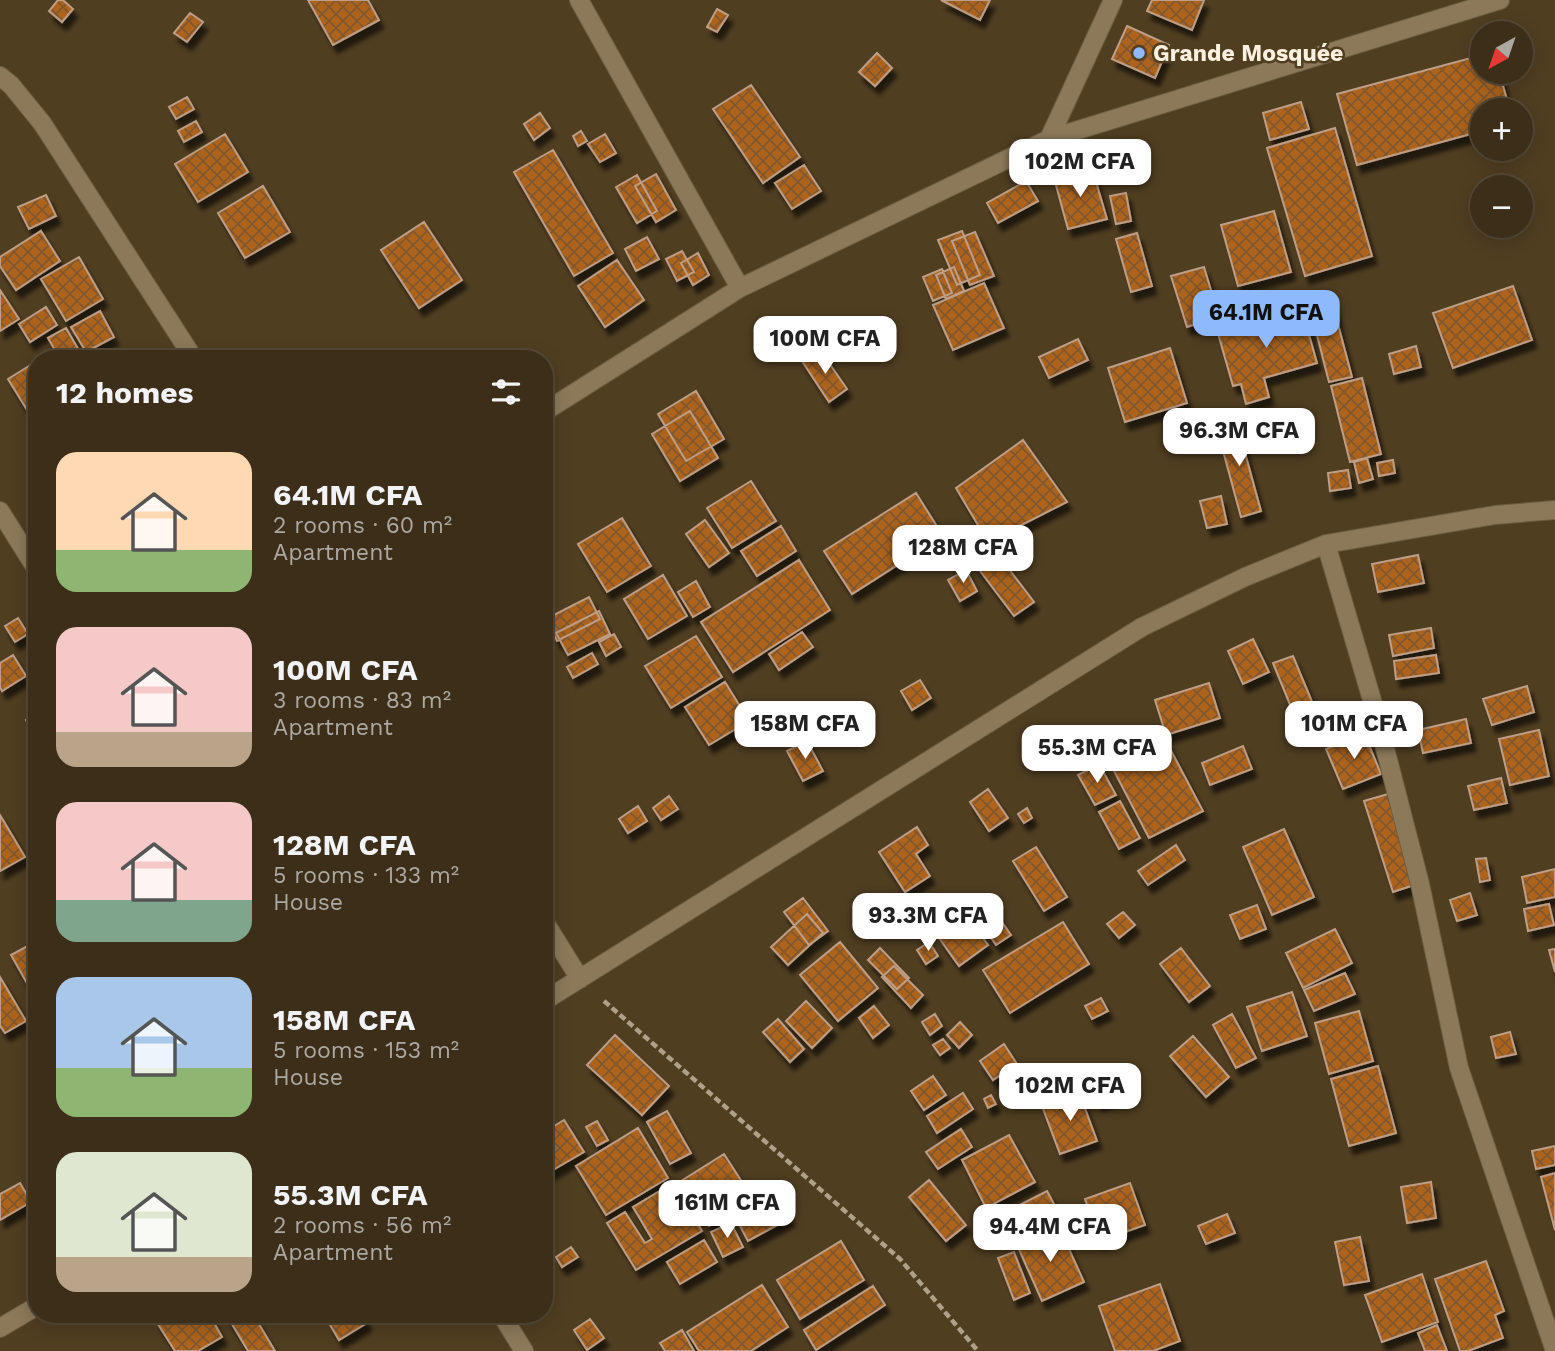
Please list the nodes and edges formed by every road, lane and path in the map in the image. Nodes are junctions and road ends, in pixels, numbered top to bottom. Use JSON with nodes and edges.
{"nodes":[{"id":1,"x":579,"y":0,"type":"edge"},
{"id":2,"x":1113,"y":0,"type":"edge"},
{"id":3,"x":1500,"y":0,"type":"edge"},
{"id":4,"x":4,"y":86,"type":"edge"},
{"id":5,"x":1049,"y":139,"type":"junction"},
{"id":6,"x":740,"y":288,"type":"junction"},
{"id":7,"x":188,"y":350,"type":"edge"},
{"id":8,"x":553,"y":406,"type":"edge"},
{"id":9,"x":1555,"y":510,"type":"edge"},
{"id":10,"x":0,"y":511,"type":"edge"},
{"id":11,"x":1326,"y":544,"type":"junction"},
{"id":12,"x":28,"y":556,"type":"edge"},
{"id":13,"x":553,"y":936,"type":"edge"},
{"id":14,"x":580,"y":979,"type":"junction"},
{"id":15,"x":553,"y":996,"type":"edge"},
{"id":16,"x":28,"y":1311,"type":"edge"},
{"id":17,"x":507,"y":1323,"type":"edge"},
{"id":18,"x":0,"y":1328,"type":"edge"},
{"id":19,"x":524,"y":1351,"type":"edge"},
{"id":20,"x":978,"y":1351,"type":"edge"},
{"id":21,"x":1555,"y":1351,"type":"edge"}],
"edges":[{"from":1,"to":6,"type":"street"},
{"from":2,"to":5,"type":"street"},
{"from":3,"to":5,"type":"street"},
{"from":4,"to":7,"type":"street"},
{"from":5,"to":6,"type":"street"},
{"from":6,"to":8,"type":"street"},
{"from":9,"to":11,"type":"street"},
{"from":10,"to":12,"type":"street"},
{"from":11,"to":14,"type":"street"},
{"from":11,"to":21,"type":"street"},
{"from":13,"to":14,"type":"street"},
{"from":14,"to":15,"type":"street"},
{"from":14,"to":20,"type":"path"},
{"from":16,"to":18,"type":"street"},
{"from":17,"to":19,"type":"street"}]}
